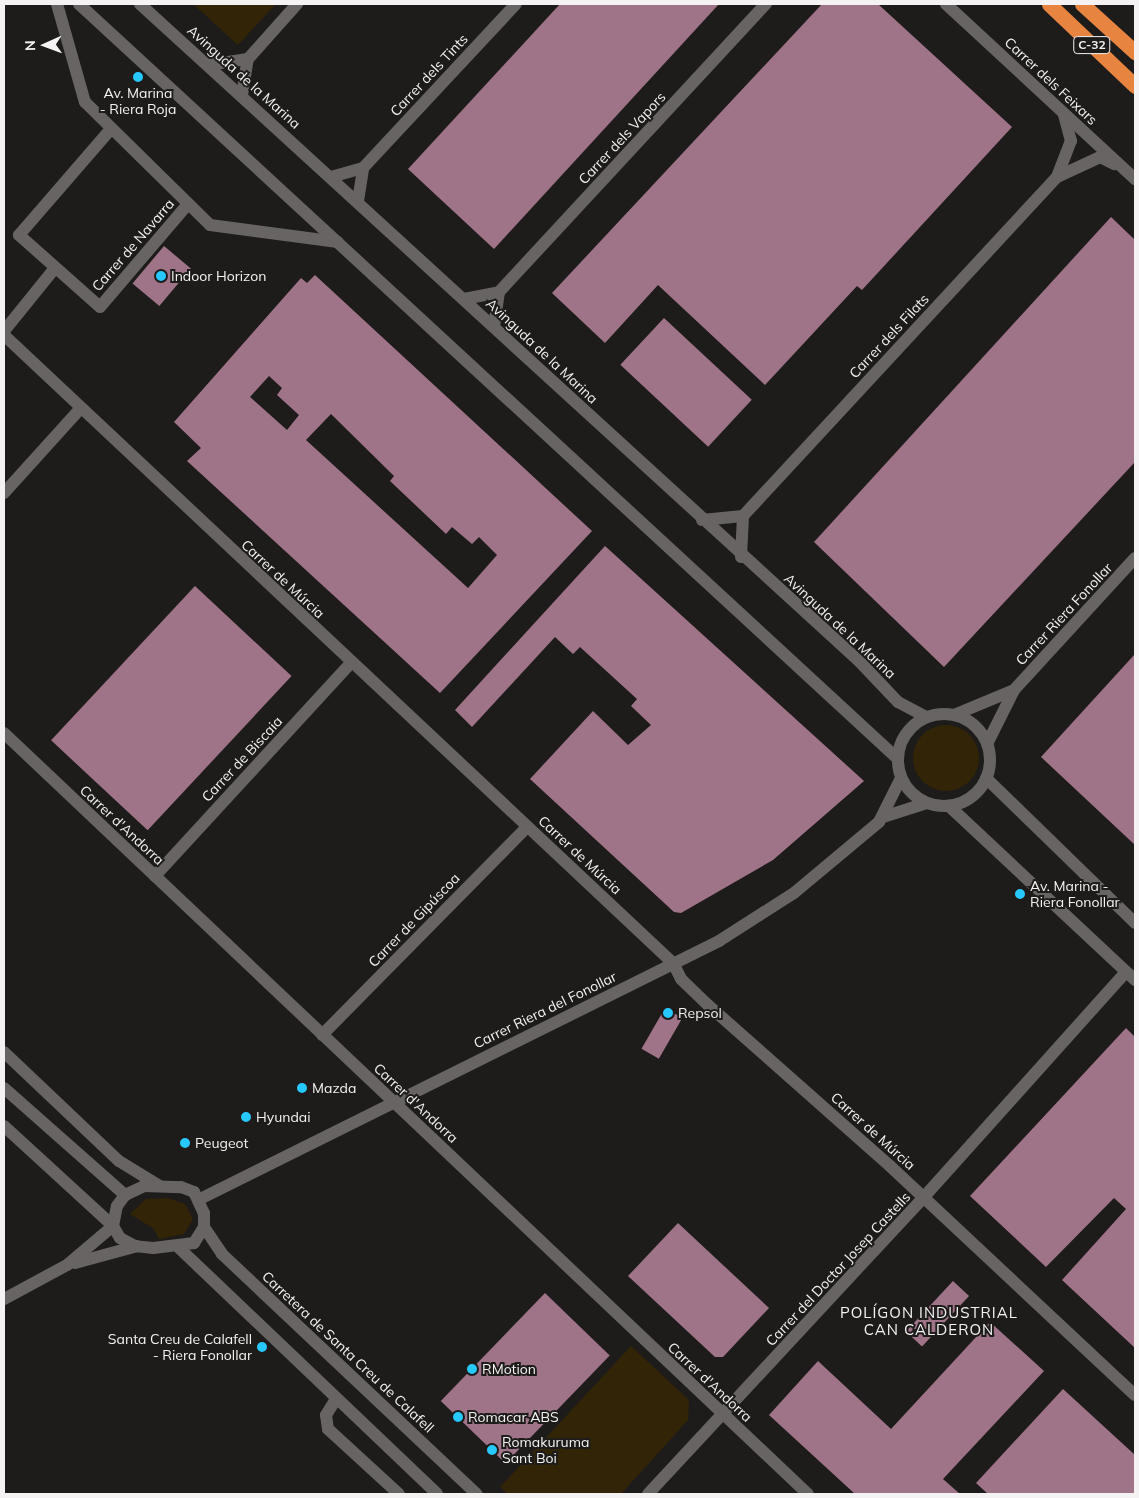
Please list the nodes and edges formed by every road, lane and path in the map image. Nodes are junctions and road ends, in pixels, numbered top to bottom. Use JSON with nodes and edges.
{"nodes":[{"id":1,"x":57,"y":4,"type":"edge"},
{"id":2,"x":79,"y":4,"type":"edge"},
{"id":3,"x":140,"y":4,"type":"edge"},
{"id":4,"x":297,"y":4,"type":"edge"},
{"id":5,"x":503,"y":4,"type":"edge"},
{"id":6,"x":516,"y":4,"type":"edge"},
{"id":7,"x":766,"y":4,"type":"edge"},
{"id":8,"x":946,"y":4,"type":"edge"},
{"id":9,"x":1049,"y":4,"type":"edge"},
{"id":10,"x":1082,"y":4,"type":"edge"},
{"id":11,"x":1094,"y":4,"type":"edge"},
{"id":12,"x":503,"y":18,"type":"junction"},
{"id":13,"x":1135,"y":46,"type":"edge"},
{"id":14,"x":1135,"y":52,"type":"edge"},
{"id":15,"x":248,"y":60,"type":"junction"},
{"id":16,"x":209,"y":65,"type":"junction"},
{"id":17,"x":1135,"y":86,"type":"edge"},
{"id":18,"x":242,"y":95,"type":"junction"},
{"id":19,"x":1064,"y":114,"type":"junction"},
{"id":20,"x":110,"y":130,"type":"junction"},
{"id":21,"x":362,"y":168,"type":"junction"},
{"id":22,"x":1123,"y":168,"type":"junction"},
{"id":23,"x":331,"y":177,"type":"junction"},
{"id":24,"x":1058,"y":177,"type":"junction"},
{"id":25,"x":1135,"y":179,"type":"edge"},
{"id":26,"x":358,"y":202,"type":"junction"},
{"id":27,"x":188,"y":204,"type":"junction"},
{"id":28,"x":338,"y":242,"type":"junction"},
{"id":29,"x":55,"y":268,"type":"junction"},
{"id":30,"x":499,"y":292,"type":"junction"},
{"id":31,"x":464,"y":299,"type":"junction"},
{"id":32,"x":494,"y":327,"type":"junction"},
{"id":33,"x":4,"y":333,"type":"edge"},
{"id":34,"x":80,"y":410,"type":"junction"},
{"id":35,"x":4,"y":493,"type":"edge"},
{"id":36,"x":743,"y":516,"type":"junction"},
{"id":37,"x":702,"y":520,"type":"junction"},
{"id":38,"x":741,"y":557,"type":"junction"},
{"id":39,"x":1135,"y":558,"type":"edge"},
{"id":40,"x":352,"y":663,"type":"junction"},
{"id":41,"x":1014,"y":690,"type":"junction"},
{"id":42,"x":954,"y":715,"type":"junction"},
{"id":43,"x":926,"y":717,"type":"junction"},
{"id":44,"x":4,"y":733,"type":"edge"},
{"id":45,"x":987,"y":744,"type":"junction"},
{"id":46,"x":898,"y":759,"type":"junction"},
{"id":47,"x":901,"y":778,"type":"junction"},
{"id":48,"x":986,"y":778,"type":"junction"},
{"id":49,"x":927,"y":803,"type":"junction"},
{"id":50,"x":948,"y":806,"type":"junction"},
{"id":51,"x":883,"y":817,"type":"junction"},
{"id":52,"x":527,"y":827,"type":"junction"},
{"id":53,"x":155,"y":876,"type":"junction"},
{"id":54,"x":1135,"y":923,"type":"edge"},
{"id":55,"x":674,"y":963,"type":"junction"},
{"id":56,"x":1131,"y":976,"type":"edge"},
{"id":57,"x":322,"y":1035,"type":"junction"},
{"id":58,"x":4,"y":1052,"type":"edge"},
{"id":59,"x":4,"y":1088,"type":"edge"},
{"id":60,"x":393,"y":1102,"type":"junction"},
{"id":61,"x":4,"y":1126,"type":"edge"},
{"id":62,"x":160,"y":1186,"type":"junction"},
{"id":63,"x":125,"y":1195,"type":"junction"},
{"id":64,"x":924,"y":1197,"type":"junction"},
{"id":65,"x":200,"y":1199,"type":"junction"},
{"id":66,"x":113,"y":1226,"type":"junction"},
{"id":67,"x":204,"y":1227,"type":"junction"},
{"id":68,"x":137,"y":1246,"type":"junction"},
{"id":69,"x":177,"y":1246,"type":"junction"},
{"id":70,"x":67,"y":1265,"type":"junction"},
{"id":71,"x":4,"y":1298,"type":"edge"},
{"id":72,"x":1135,"y":1395,"type":"edge"},
{"id":73,"x":336,"y":1399,"type":"junction"},
{"id":74,"x":724,"y":1416,"type":"junction"},
{"id":75,"x":399,"y":1494,"type":"edge"},
{"id":76,"x":438,"y":1494,"type":"edge"},
{"id":77,"x":477,"y":1494,"type":"edge"},
{"id":78,"x":648,"y":1494,"type":"edge"},
{"id":79,"x":808,"y":1494,"type":"edge"}],
"edges":[{"from":1,"to":20,"type":"street"},
{"from":2,"to":28,"type":"street"},
{"from":3,"to":16,"type":"street","name":"Avinguda de la Marina"},
{"from":4,"to":15,"type":"street"},
{"from":5,"to":12,"type":"street"},
{"from":6,"to":12,"type":"street","name":"Carrer dels Tints"},
{"from":7,"to":30,"type":"street","name":"Carrer dels Vapors"},
{"from":8,"to":19,"type":"street","name":"Carrer dels Feixars"},
{"from":9,"to":17,"type":"highway","number":"C-32"},
{"from":10,"to":14,"type":"highway","number":"C-32"},
{"from":11,"to":13,"type":"highway"},
{"from":12,"to":21,"type":"street","name":"Carrer dels Tints"},
{"from":15,"to":16,"type":"street"},
{"from":15,"to":18,"type":"street"},
{"from":16,"to":18,"type":"street","name":"Avinguda de la Marina"},
{"from":18,"to":23,"type":"street","name":"Avinguda de la Marina"},
{"from":19,"to":22,"type":"street","name":"Carrer dels Feixars"},
{"from":19,"to":24,"type":"street","name":"Carrer dels Filats"},
{"from":20,"to":27,"type":"street"},
{"from":20,"to":29,"type":"street","name":"Carrer de Navarra"},
{"from":21,"to":23,"type":"street"},
{"from":21,"to":26,"type":"street"},
{"from":22,"to":24,"type":"street","name":"Carrer dels Filats"},
{"from":22,"to":25,"type":"street","name":"Carrer dels Feixars"},
{"from":23,"to":26,"type":"street","name":"Avinguda de la Marina"},
{"from":24,"to":36,"type":"street","name":"Carrer dels Filats"},
{"from":26,"to":31,"type":"street","name":"Avinguda de la Marina"},
{"from":27,"to":28,"type":"street"},
{"from":27,"to":29,"type":"street","name":"Carrer de Navarra"},
{"from":28,"to":46,"type":"street"},
{"from":29,"to":33,"type":"street"},
{"from":30,"to":31,"type":"street"},
{"from":30,"to":32,"type":"street"},
{"from":31,"to":32,"type":"street","name":"Avinguda de la Marina"},
{"from":32,"to":37,"type":"street","name":"Avinguda de la Marina"},
{"from":33,"to":34,"type":"street","name":"Carrer de Múrcia"},
{"from":34,"to":35,"type":"street"},
{"from":34,"to":40,"type":"street","name":"Carrer de Múrcia"},
{"from":36,"to":37,"type":"street"},
{"from":36,"to":38,"type":"street"},
{"from":37,"to":38,"type":"street","name":"Avinguda de la Marina"},
{"from":38,"to":43,"type":"street","name":"Avinguda de la Marina"},
{"from":39,"to":41,"type":"street","name":"Carrer Riera Fonollar"},
{"from":40,"to":52,"type":"street","name":"Carrer de Múrcia"},
{"from":40,"to":53,"type":"street","name":"Carrer de Biscaia"},
{"from":41,"to":42,"type":"street","name":"Carrer Riera Fonollar"},
{"from":41,"to":45,"type":"street","name":"Carrer Riera Fonollar"},
{"from":42,"to":43,"type":"street"},
{"from":42,"to":45,"type":"street"},
{"from":43,"to":46,"type":"street"},
{"from":44,"to":53,"type":"street","name":"Carrer d'Andorra"},
{"from":45,"to":48,"type":"street"},
{"from":46,"to":47,"type":"street"},
{"from":47,"to":49,"type":"street"},
{"from":47,"to":51,"type":"street"},
{"from":48,"to":50,"type":"street"},
{"from":48,"to":54,"type":"street"},
{"from":49,"to":50,"type":"street"},
{"from":49,"to":51,"type":"street"},
{"from":50,"to":56,"type":"street"},
{"from":51,"to":55,"type":"street","name":"Carrer Riera del Fonollar"},
{"from":52,"to":55,"type":"street","name":"Carrer de Múrcia"},
{"from":52,"to":57,"type":"street","name":"Carrer de Gipúscoa"},
{"from":53,"to":57,"type":"street","name":"Carrer d'Andorra"},
{"from":55,"to":60,"type":"street","name":"Carrer Riera del Fonollar"},
{"from":55,"to":64,"type":"street","name":"Carrer de Múrcia"},
{"from":56,"to":64,"type":"street","name":"Carrer del Doctor Josep Castells"},
{"from":57,"to":60,"type":"street","name":"Carrer d'Andorra"},
{"from":58,"to":62,"type":"street"},
{"from":59,"to":63,"type":"street"},
{"from":60,"to":65,"type":"street","name":"Carrer Riera del Fonollar"},
{"from":60,"to":74,"type":"street","name":"Carrer d'Andorra"},
{"from":61,"to":66,"type":"street"},
{"from":62,"to":63,"type":"street"},
{"from":62,"to":65,"type":"street"},
{"from":63,"to":66,"type":"street"},
{"from":64,"to":72,"type":"street","name":"Carrer de Múrcia"},
{"from":64,"to":74,"type":"street","name":"Carrer del Doctor Josep Castells"},
{"from":65,"to":67,"type":"street"},
{"from":66,"to":68,"type":"street"},
{"from":66,"to":70,"type":"street"},
{"from":67,"to":69,"type":"street"},
{"from":67,"to":77,"type":"street","name":"Carretera de Santa Creu de Calafell"},
{"from":68,"to":69,"type":"street"},
{"from":68,"to":70,"type":"street"},
{"from":69,"to":73,"type":"street"},
{"from":70,"to":71,"type":"street"},
{"from":73,"to":75,"type":"street"},
{"from":73,"to":76,"type":"street"},
{"from":74,"to":78,"type":"street","name":"Carrer del Doctor Josep Castells"},
{"from":74,"to":79,"type":"street","name":"Carrer d'Andorra"}]}
